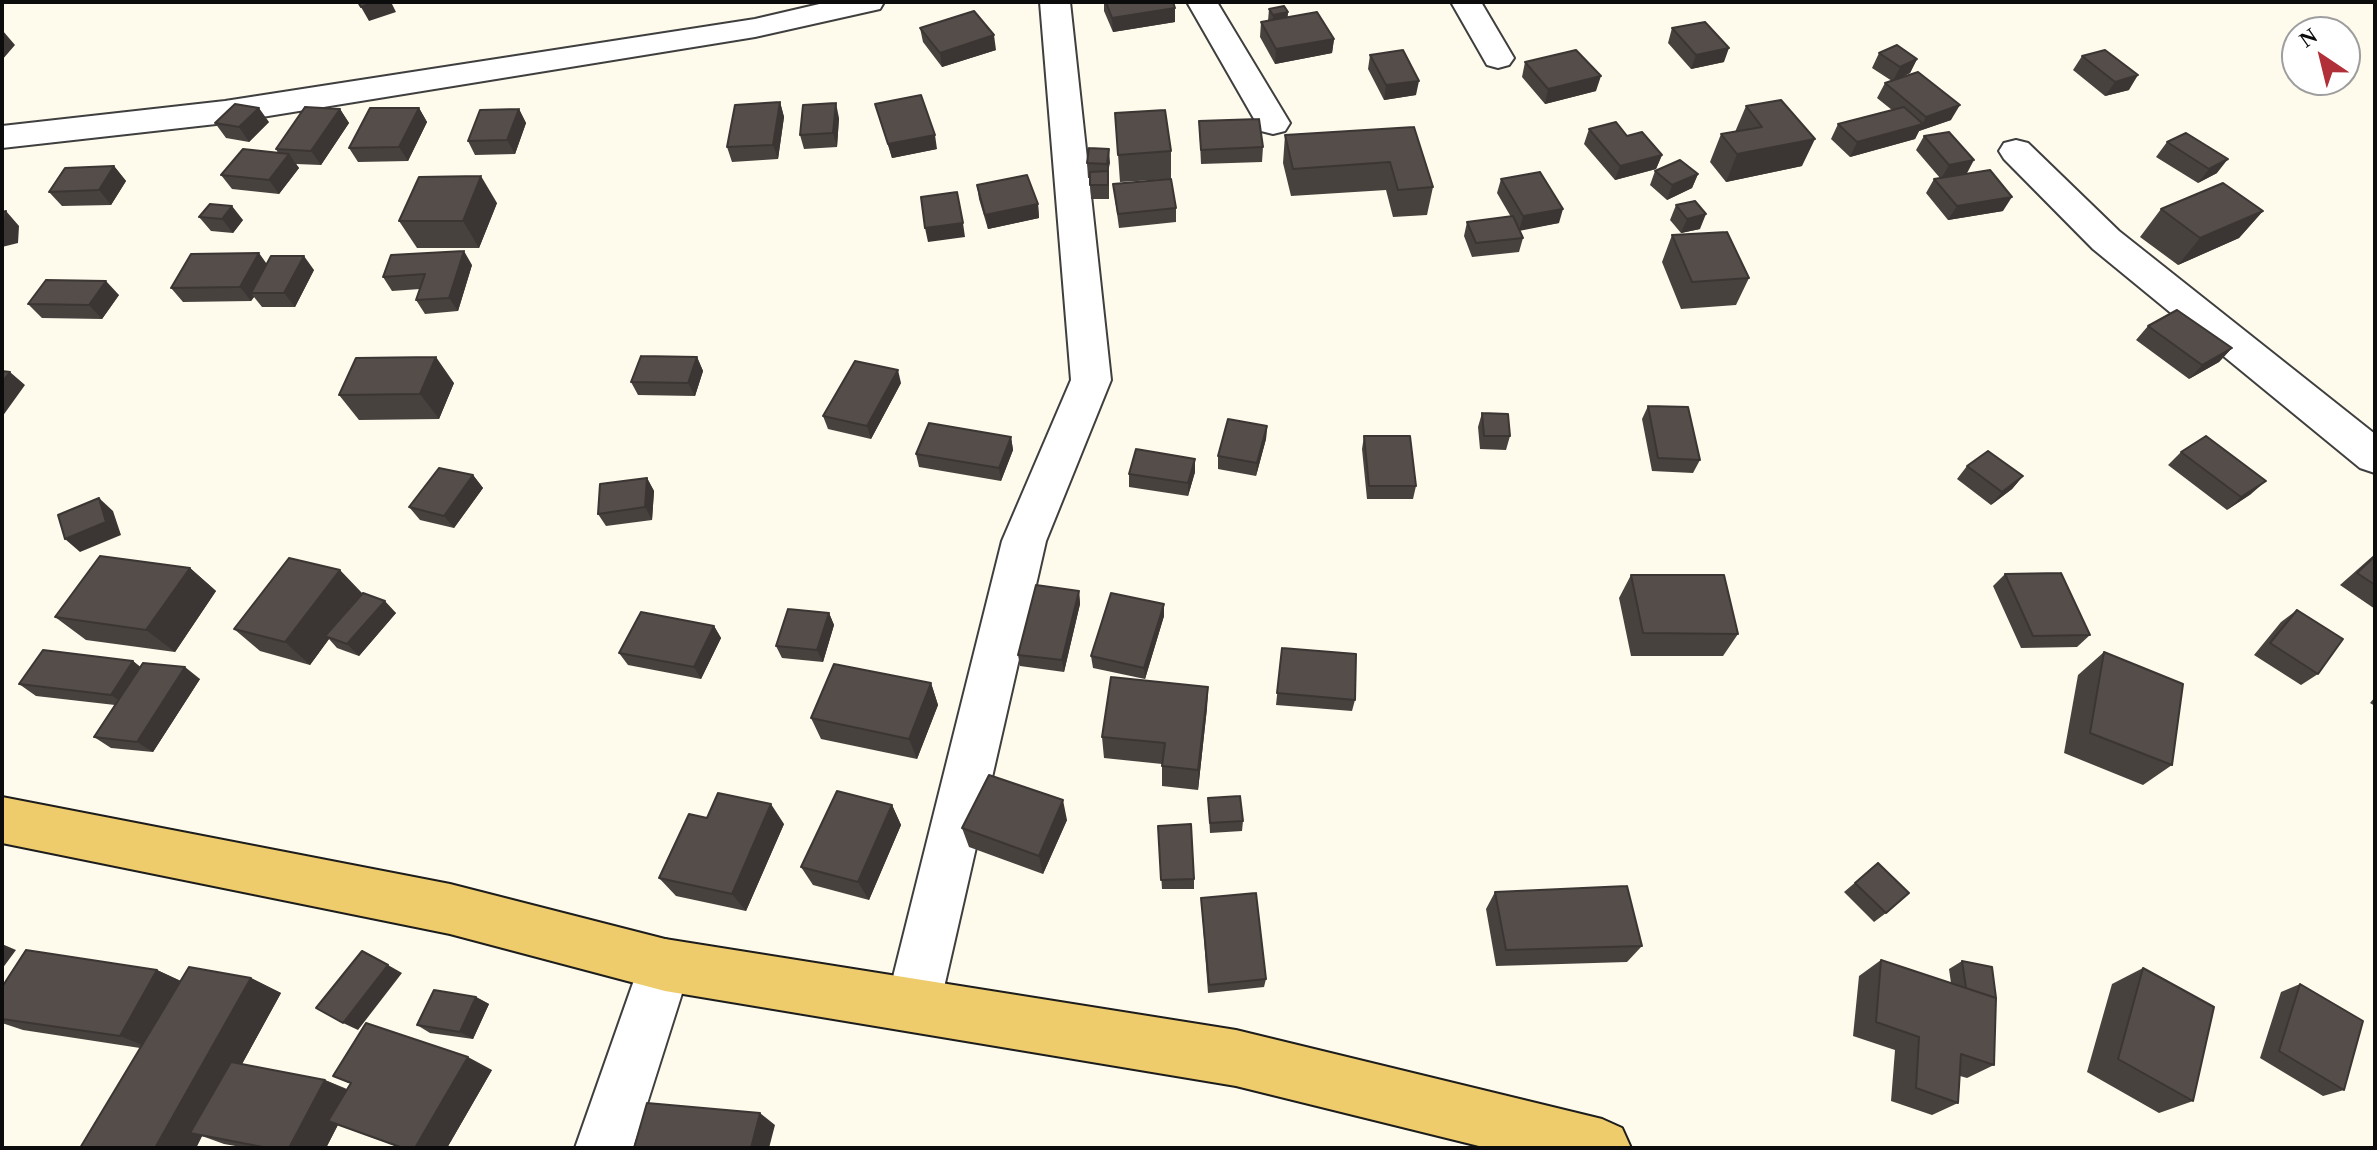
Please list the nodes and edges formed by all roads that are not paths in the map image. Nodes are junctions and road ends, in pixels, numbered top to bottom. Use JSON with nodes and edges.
{"nodes":[{"id":1,"x":869,"y":2,"type":"edge"},
{"id":2,"x":1055,"y":2,"type":"edge"},
{"id":3,"x":1202,"y":2,"type":"edge"},
{"id":4,"x":1466,"y":2,"type":"edge"},
{"id":5,"x":1498,"y":58,"type":"dead end"},
{"id":6,"x":1273,"y":123,"type":"dead end"},
{"id":7,"x":2,"y":137,"type":"edge"},
{"id":8,"x":2016,"y":151,"type":"dead end"},
{"id":9,"x":2375,"y":457,"type":"edge"},
{"id":10,"x":2,"y":820,"type":"edge"},
{"id":11,"x":665,"y":965,"type":"junction"},
{"id":12,"x":913,"y":1005,"type":"junction"},
{"id":13,"x":604,"y":1148,"type":"edge"},
{"id":14,"x":1602,"y":1148,"type":"edge"}],
"edges":[{"from":1,"to":7,"type":"street"},
{"from":2,"to":12,"type":"street"},
{"from":3,"to":6,"type":"street"},
{"from":4,"to":5,"type":"street"},
{"from":8,"to":9,"type":"street"},
{"from":10,"to":11,"type":"main road"},
{"from":11,"to":12,"type":"main road"},
{"from":11,"to":13,"type":"street"},
{"from":12,"to":14,"type":"main road"}]}
